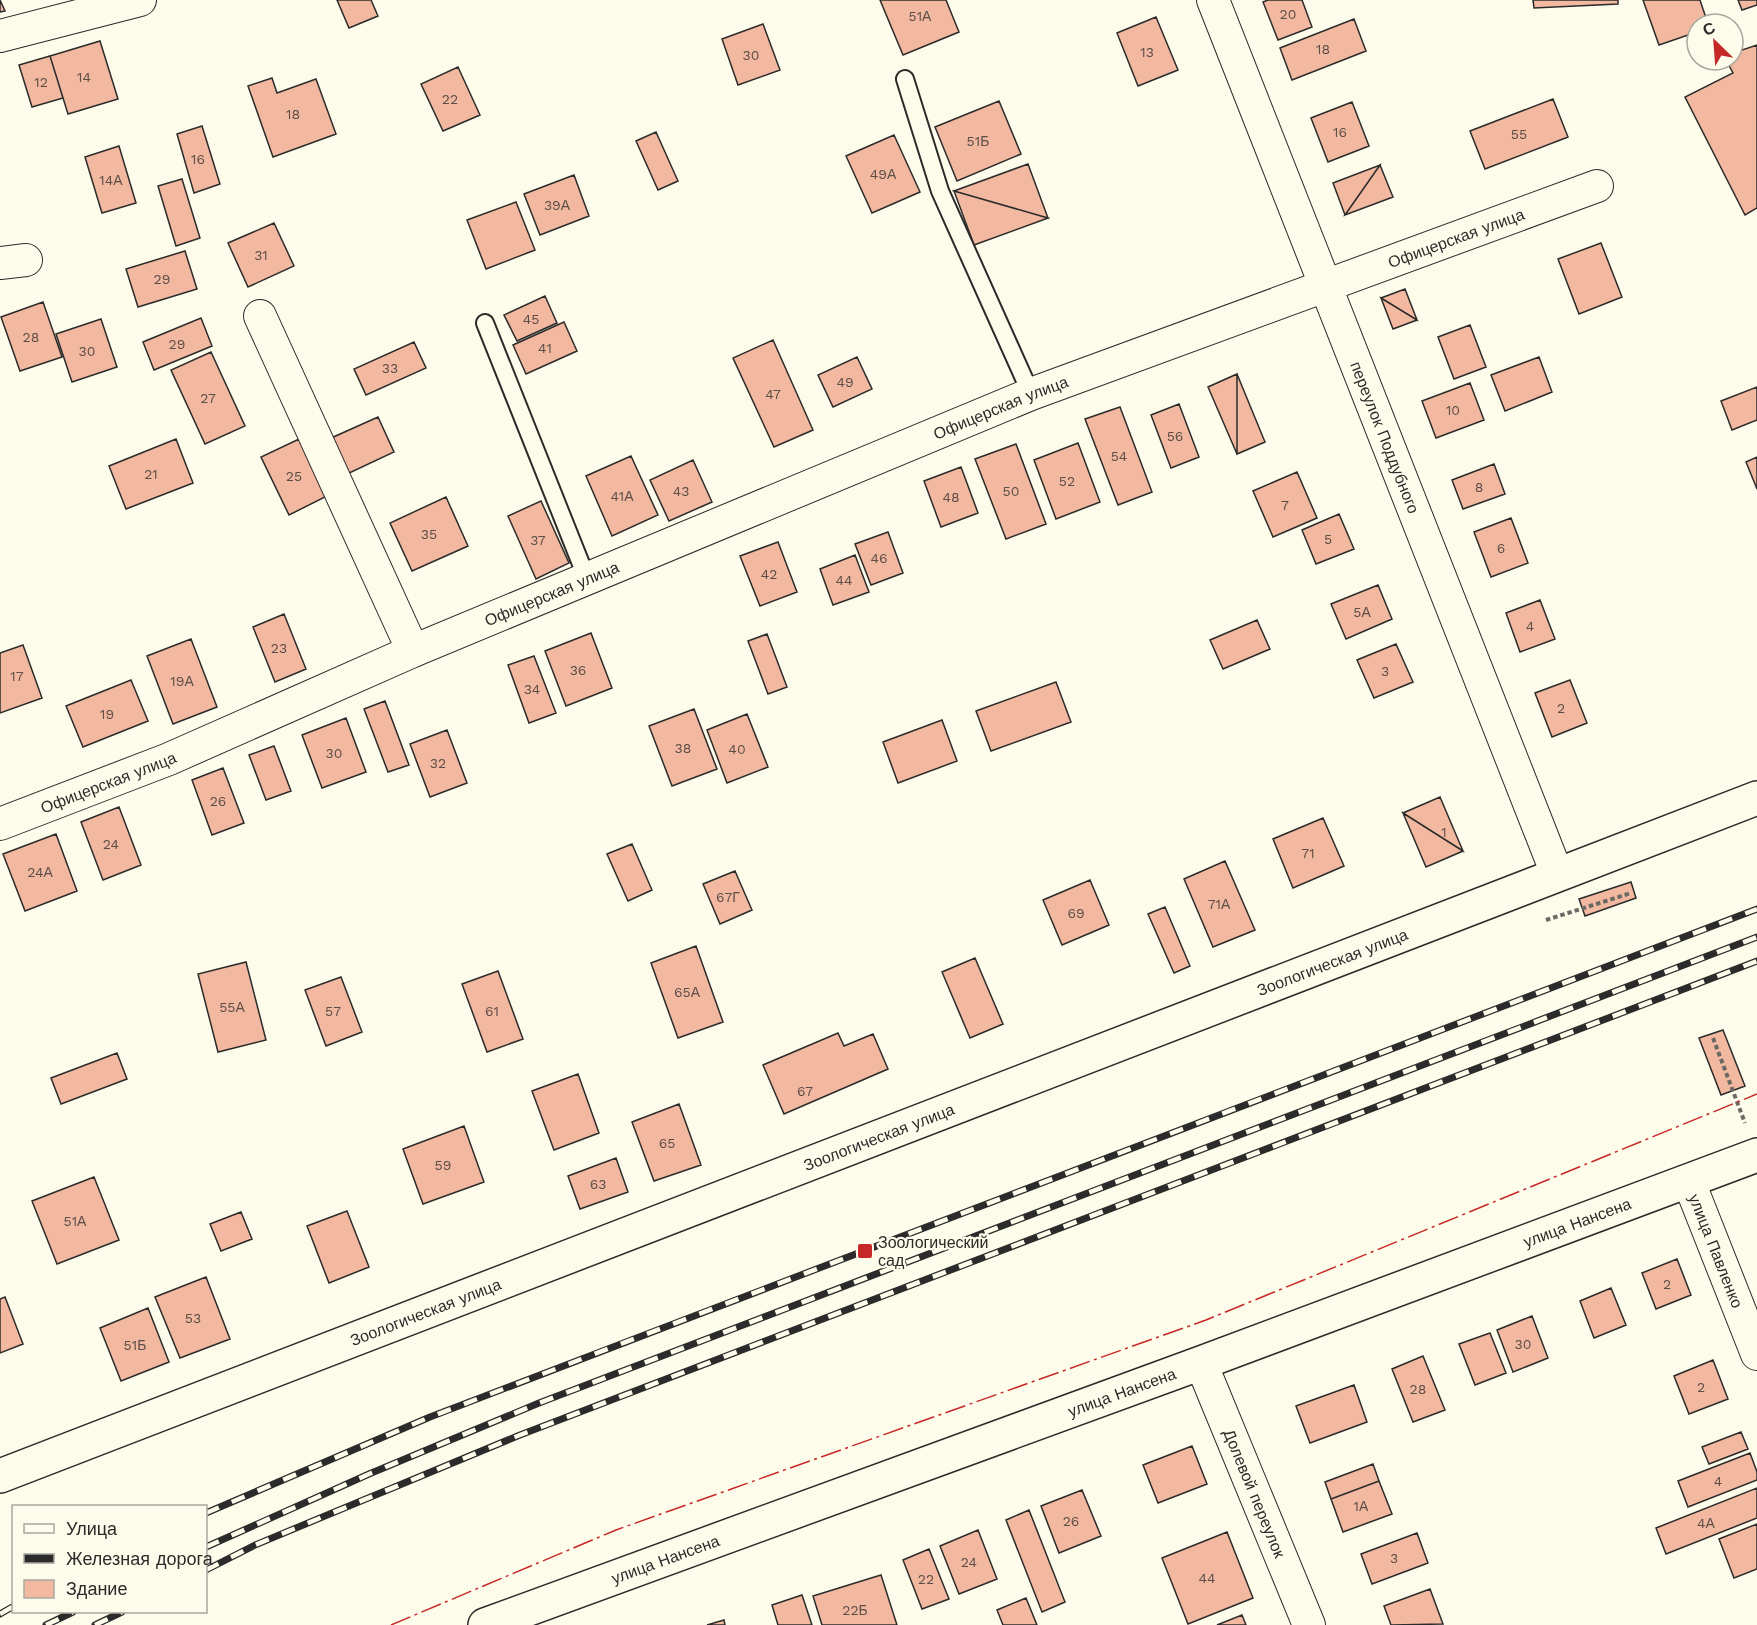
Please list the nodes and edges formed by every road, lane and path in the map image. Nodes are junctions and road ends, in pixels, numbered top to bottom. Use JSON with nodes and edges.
{"nodes":[{"id":1,"x":140,"y":0,"type":"edge"},
{"id":2,"x":1213,"y":0,"type":"edge"},
{"id":3,"x":0,"y":36,"type":"edge"},
{"id":4,"x":905,"y":79,"type":"dead end"},
{"id":5,"x":1597,"y":186,"type":"dead end"},
{"id":6,"x":1324,"y":288,"type":"junction"},
{"id":7,"x":260,"y":316,"type":"dead end"},
{"id":8,"x":485,"y":323,"type":"dead end"},
{"id":9,"x":1031,"y":394,"type":"junction"},
{"id":10,"x":587,"y":579,"type":"junction"},
{"id":11,"x":413,"y":651,"type":"junction"},
{"id":12,"x":1757,"y":798,"type":"edge"},
{"id":13,"x":0,"y":824,"type":"edge"},
{"id":14,"x":1557,"y":874,"type":"junction"},
{"id":15,"x":1631,"y":893,"type":"dead end"},
{"id":16,"x":1590,"y":906,"type":"dead end"},
{"id":17,"x":1713,"y":1038,"type":"dead end"},
{"id":18,"x":1753,"y":1144,"type":"edge"},
{"id":19,"x":1689,"y":1182,"type":"junction"},
{"id":20,"x":1757,"y":1354,"type":"edge"},
{"id":21,"x":1201,"y":1363,"type":"junction"},
{"id":22,"x":0,"y":1476,"type":"edge"},
{"id":23,"x":508,"y":1622,"type":"edge"},
{"id":24,"x":1309,"y":1625,"type":"edge"}],
"edges":[{"from":1,"to":3,"type":"street"},
{"from":2,"to":6,"type":"street","name":"переулок Поддубного"},
{"from":4,"to":9,"type":"lane"},
{"from":5,"to":6,"type":"street","name":"Офицерская улица"},
{"from":6,"to":9,"type":"street","name":"Офицерская улица"},
{"from":6,"to":14,"type":"street","name":"переулок Поддубного"},
{"from":7,"to":11,"type":"street"},
{"from":8,"to":10,"type":"lane"},
{"from":9,"to":10,"type":"street","name":"Офицерская улица"},
{"from":10,"to":11,"type":"street","name":"Офицерская улица"},
{"from":11,"to":13,"type":"street","name":"Офицерская улица"},
{"from":12,"to":14,"type":"main road","name":"Зоологическая улица"},
{"from":14,"to":22,"type":"main road","name":"Зоологическая улица"},
{"from":15,"to":16,"type":"path"},
{"from":17,"to":18,"type":"path"},
{"from":18,"to":19,"type":"main road","name":"улица Нансена"},
{"from":19,"to":20,"type":"street","name":"улица Павленко"},
{"from":19,"to":21,"type":"main road","name":"улица Нансена"},
{"from":21,"to":23,"type":"main road","name":"улица Нансена"},
{"from":21,"to":24,"type":"street","name":"Долевой переулок"}]}
